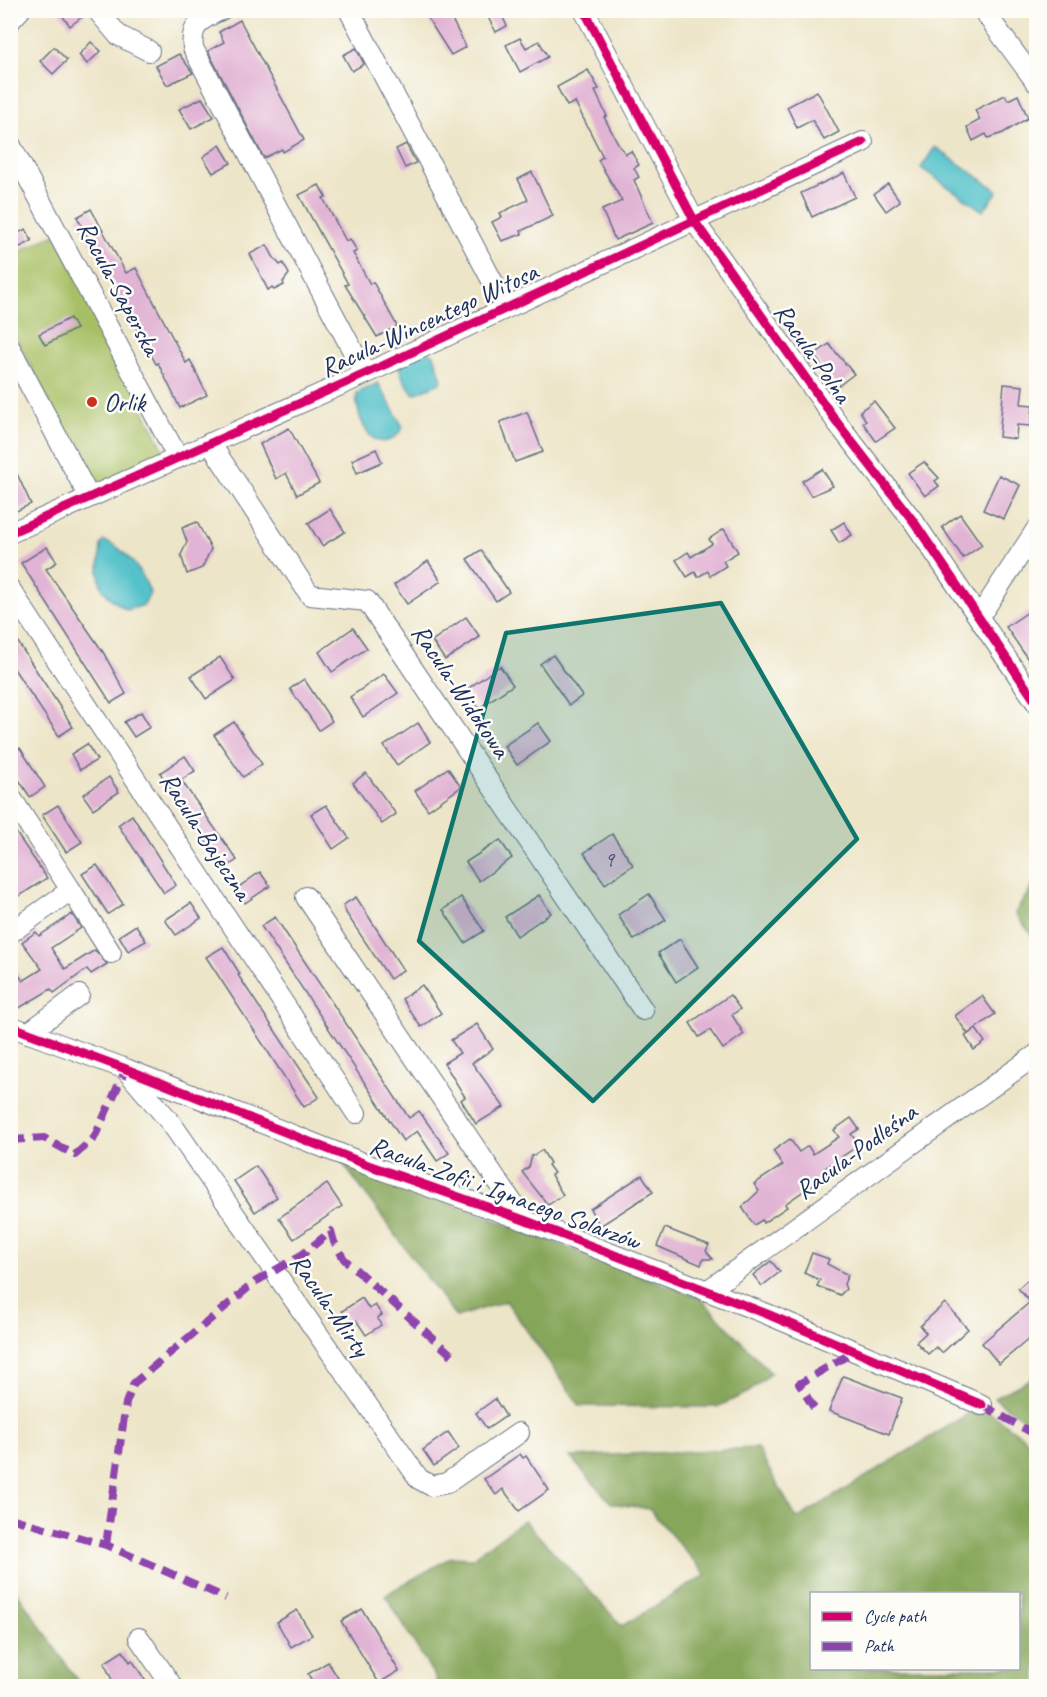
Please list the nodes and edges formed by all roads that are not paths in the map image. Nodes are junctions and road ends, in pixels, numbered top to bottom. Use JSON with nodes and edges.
{"nodes":[{"id":1,"x":20,"y":10,"type":"edge"},
{"id":2,"x":97,"y":10,"type":"edge"},
{"id":3,"x":221,"y":10,"type":"edge"},
{"id":4,"x":349,"y":10,"type":"edge"},
{"id":5,"x":584,"y":10,"type":"edge"},
{"id":6,"x":983,"y":10,"type":"edge"},
{"id":7,"x":10,"y":21,"type":"edge"},
{"id":8,"x":150,"y":51,"type":"dead end"},
{"id":9,"x":1036,"y":82,"type":"edge"},
{"id":10,"x":863,"y":142,"type":"dead end"},
{"id":11,"x":10,"y":144,"type":"edge"},
{"id":12,"x":695,"y":222,"type":"junction"},
{"id":13,"x":506,"y":307,"type":"junction"},
{"id":14,"x":10,"y":348,"type":"edge"},
{"id":15,"x":365,"y":374,"type":"junction"},
{"id":16,"x":210,"y":443,"type":"junction"},
{"id":17,"x":178,"y":458,"type":"junction"},
{"id":18,"x":89,"y":497,"type":"junction"},
{"id":19,"x":1036,"y":530,"type":"edge"},
{"id":20,"x":10,"y":533,"type":"edge"},
{"id":21,"x":10,"y":589,"type":"edge"},
{"id":22,"x":978,"y":614,"type":"junction"},
{"id":23,"x":1036,"y":701,"type":"edge"},
{"id":24,"x":10,"y":796,"type":"edge"},
{"id":25,"x":71,"y":890,"type":"junction"},
{"id":26,"x":306,"y":897,"type":"dead end"},
{"id":27,"x":10,"y":933,"type":"edge"},
{"id":28,"x":111,"y":953,"type":"dead end"},
{"id":29,"x":79,"y":995,"type":"dead end"},
{"id":30,"x":643,"y":1010,"type":"dead end"},
{"id":31,"x":19,"y":1029,"type":"edge"},
{"id":32,"x":1036,"y":1055,"type":"edge"},
{"id":33,"x":126,"y":1069,"type":"junction"},
{"id":34,"x":356,"y":1113,"type":"dead end"},
{"id":35,"x":524,"y":1220,"type":"junction"},
{"id":36,"x":706,"y":1291,"type":"junction"},
{"id":37,"x":982,"y":1405,"type":"dead end"},
{"id":38,"x":519,"y":1433,"type":"dead end"},
{"id":39,"x":139,"y":1638,"type":"dead end"},
{"id":40,"x":172,"y":1686,"type":"edge"}],
"edges":[{"from":1,"to":7,"type":"street"},
{"from":2,"to":8,"type":"street"},
{"from":3,"to":15,"type":"street","name":"Racula-Wincentego Witosa"},
{"from":4,"to":13,"type":"street","name":"Racula-Wincentego Witosa"},
{"from":5,"to":12,"type":"street","name":"Racula-Polna"},
{"from":6,"to":9,"type":"street"},
{"from":10,"to":12,"type":"street","name":"Racula-Wincentego Witosa"},
{"from":11,"to":17,"type":"street","name":"Racula-Saperska"},
{"from":12,"to":13,"type":"street","name":"Racula-Wincentego Witosa"},
{"from":12,"to":22,"type":"street","name":"Racula-Polna"},
{"from":13,"to":15,"type":"street","name":"Racula-Wincentego Witosa"},
{"from":14,"to":18,"type":"street"},
{"from":15,"to":16,"type":"street","name":"Racula-Wincentego Witosa"},
{"from":16,"to":17,"type":"street","name":"Racula-Wincentego Witosa"},
{"from":16,"to":30,"type":"street","name":"Racula-Widokowa"},
{"from":17,"to":18,"type":"street","name":"Racula-Wincentego Witosa"},
{"from":18,"to":20,"type":"street","name":"Racula-Wincentego Witosa"},
{"from":19,"to":22,"type":"street"},
{"from":21,"to":34,"type":"street","name":"Racula-Bajeczna"},
{"from":22,"to":23,"type":"street","name":"Racula-Polna"},
{"from":24,"to":25,"type":"street"},
{"from":25,"to":27,"type":"street"},
{"from":25,"to":28,"type":"street"},
{"from":26,"to":35,"type":"street","name":"Racula-Zofii i Ignacego Solarzów"},
{"from":29,"to":31,"type":"street"},
{"from":31,"to":33,"type":"street","name":"Racula-Zofii i Ignacego Solarzów"},
{"from":32,"to":36,"type":"street","name":"Racula-Podleśna"},
{"from":33,"to":35,"type":"street","name":"Racula-Zofii i Ignacego Solarzów"},
{"from":33,"to":38,"type":"street","name":"Racula-Mirty"},
{"from":35,"to":36,"type":"street","name":"Racula-Zofii i Ignacego Solarzów"},
{"from":36,"to":37,"type":"street","name":"Racula-Zofii i Ignacego Solarzów"},
{"from":39,"to":40,"type":"street"}]}
